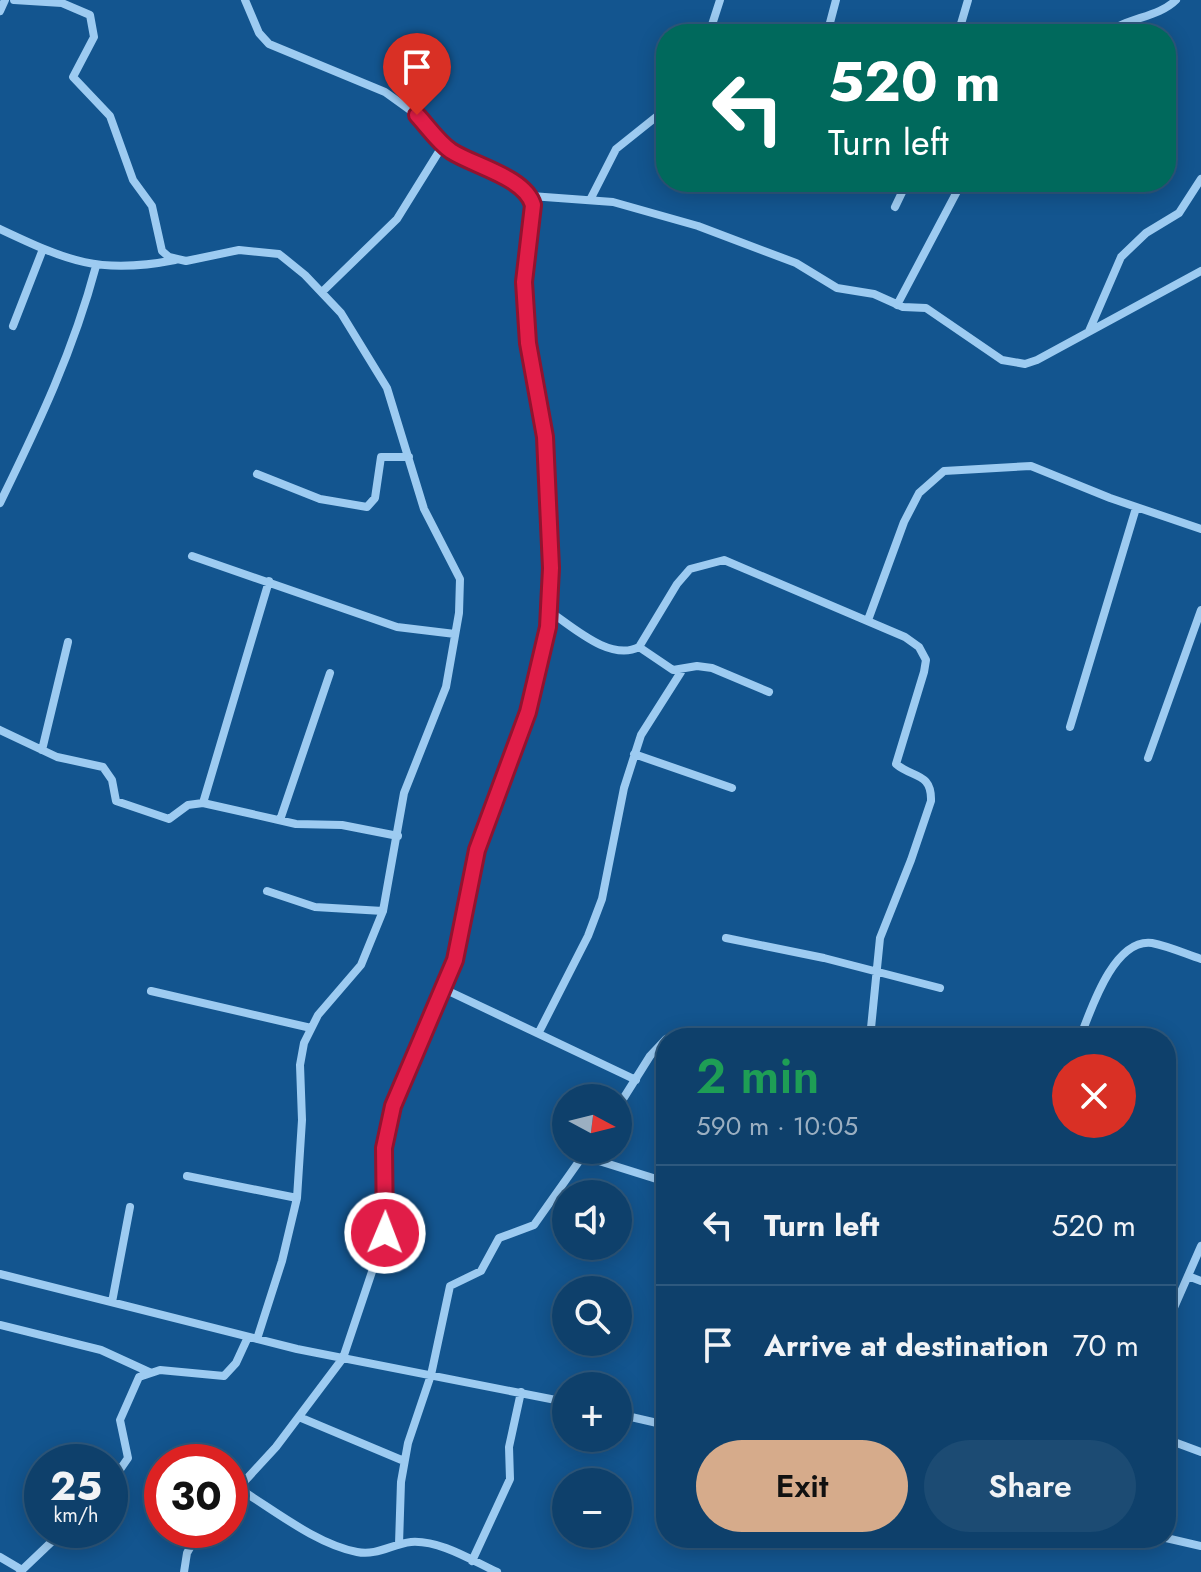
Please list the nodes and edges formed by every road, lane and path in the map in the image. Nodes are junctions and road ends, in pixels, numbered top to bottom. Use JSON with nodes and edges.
{"nodes":[{"id":1,"x":5,"y":0,"type":"edge"},
{"id":2,"x":14,"y":0,"type":"edge"},
{"id":3,"x":245,"y":0,"type":"edge"},
{"id":4,"x":720,"y":0,"type":"edge"},
{"id":5,"x":836,"y":0,"type":"edge"},
{"id":6,"x":968,"y":0,"type":"edge"},
{"id":7,"x":1176,"y":0,"type":"edge"},
{"id":8,"x":0,"y":11,"type":"edge"},
{"id":9,"x":712,"y":24,"type":"edge"},
{"id":10,"x":830,"y":24,"type":"edge"},
{"id":11,"x":961,"y":24,"type":"edge"},
{"id":12,"x":1124,"y":24,"type":"edge"},
{"id":13,"x":656,"y":117,"type":"edge"},
{"id":14,"x":443,"y":145,"type":"junction"},
{"id":15,"x":1201,"y":179,"type":"edge"},
{"id":16,"x":902,"y":192,"type":"edge"},
{"id":17,"x":957,"y":192,"type":"edge"},
{"id":18,"x":531,"y":196,"type":"junction"},
{"id":19,"x":591,"y":198,"type":"junction"},
{"id":20,"x":895,"y":207,"type":"dead end"},
{"id":21,"x":0,"y":229,"type":"edge"},
{"id":22,"x":43,"y":249,"type":"junction"},
{"id":23,"x":178,"y":260,"type":"junction"},
{"id":24,"x":96,"y":266,"type":"junction"},
{"id":25,"x":1201,"y":271,"type":"edge"},
{"id":26,"x":322,"y":292,"type":"junction"},
{"id":27,"x":897,"y":305,"type":"junction"},
{"id":28,"x":13,"y":326,"type":"dead end"},
{"id":29,"x":1089,"y":331,"type":"junction"},
{"id":30,"x":409,"y":457,"type":"junction"},
{"id":31,"x":257,"y":474,"type":"dead end"},
{"id":32,"x":0,"y":503,"type":"edge"},
{"id":33,"x":1136,"y":508,"type":"junction"},
{"id":34,"x":1201,"y":529,"type":"edge"},
{"id":35,"x":192,"y":556,"type":"dead end"},
{"id":36,"x":269,"y":581,"type":"junction"},
{"id":37,"x":1201,"y":610,"type":"edge"},
{"id":38,"x":549,"y":611,"type":"junction"},
{"id":39,"x":868,"y":620,"type":"junction"},
{"id":40,"x":455,"y":634,"type":"junction"},
{"id":41,"x":68,"y":642,"type":"dead end"},
{"id":42,"x":639,"y":647,"type":"junction"},
{"id":43,"x":681,"y":672,"type":"junction"},
{"id":44,"x":330,"y":673,"type":"dead end"},
{"id":45,"x":769,"y":692,"type":"dead end"},
{"id":46,"x":1070,"y":727,"type":"dead end"},
{"id":47,"x":0,"y":730,"type":"edge"},
{"id":48,"x":42,"y":750,"type":"junction"},
{"id":49,"x":634,"y":754,"type":"junction"},
{"id":50,"x":1148,"y":758,"type":"dead end"},
{"id":51,"x":732,"y":788,"type":"dead end"},
{"id":52,"x":203,"y":803,"type":"junction"},
{"id":53,"x":280,"y":820,"type":"junction"},
{"id":54,"x":398,"y":836,"type":"junction"},
{"id":55,"x":267,"y":891,"type":"dead end"},
{"id":56,"x":383,"y":911,"type":"junction"},
{"id":57,"x":726,"y":938,"type":"dead end"},
{"id":58,"x":1201,"y":959,"type":"edge"},
{"id":59,"x":875,"y":971,"type":"junction"},
{"id":60,"x":940,"y":988,"type":"dead end"},
{"id":61,"x":444,"y":989,"type":"junction"},
{"id":62,"x":151,"y":991,"type":"dead end"},
{"id":63,"x":311,"y":1028,"type":"junction"},
{"id":64,"x":871,"y":1028,"type":"edge"},
{"id":65,"x":1085,"y":1028,"type":"edge"},
{"id":66,"x":539,"y":1032,"type":"junction"},
{"id":67,"x":656,"y":1050,"type":"edge"},
{"id":68,"x":636,"y":1080,"type":"junction"},
{"id":69,"x":632,"y":1086,"type":"edge"},
{"id":70,"x":577,"y":1164,"type":"edge"},
{"id":71,"x":616,"y":1164,"type":"edge"},
{"id":72,"x":187,"y":1176,"type":"dead end"},
{"id":73,"x":656,"y":1178,"type":"edge"},
{"id":74,"x":297,"y":1198,"type":"junction"},
{"id":75,"x":130,"y":1207,"type":"dead end"},
{"id":76,"x":1201,"y":1246,"type":"edge"},
{"id":77,"x":0,"y":1274,"type":"edge"},
{"id":78,"x":1188,"y":1276,"type":"junction"},
{"id":79,"x":1201,"y":1281,"type":"edge"},
{"id":80,"x":112,"y":1302,"type":"junction"},
{"id":81,"x":1176,"y":1303,"type":"edge"},
{"id":82,"x":0,"y":1325,"type":"edge"},
{"id":83,"x":252,"y":1338,"type":"junction"},
{"id":84,"x":343,"y":1358,"type":"junction"},
{"id":85,"x":149,"y":1372,"type":"junction"},
{"id":86,"x":431,"y":1375,"type":"junction"},
{"id":87,"x":521,"y":1392,"type":"junction"},
{"id":88,"x":552,"y":1399,"type":"edge"},
{"id":89,"x":299,"y":1417,"type":"junction"},
{"id":90,"x":632,"y":1417,"type":"edge"},
{"id":91,"x":656,"y":1423,"type":"edge"},
{"id":92,"x":1176,"y":1443,"type":"edge"},
{"id":93,"x":127,"y":1444,"type":"edge"},
{"id":94,"x":1201,"y":1452,"type":"edge"},
{"id":95,"x":404,"y":1461,"type":"junction"},
{"id":96,"x":248,"y":1476,"type":"edge"},
{"id":97,"x":248,"y":1494,"type":"edge"},
{"id":98,"x":1176,"y":1540,"type":"edge"},
{"id":99,"x":399,"y":1544,"type":"junction"},
{"id":100,"x":1201,"y":1546,"type":"edge"},
{"id":101,"x":45,"y":1548,"type":"edge"},
{"id":102,"x":190,"y":1548,"type":"edge"},
{"id":103,"x":0,"y":1557,"type":"edge"},
{"id":104,"x":472,"y":1561,"type":"junction"},
{"id":105,"x":21,"y":1571,"type":"edge"},
{"id":106,"x":184,"y":1572,"type":"edge"},
{"id":107,"x":497,"y":1572,"type":"edge"}],
"edges":[{"from":1,"to":8,"type":"street"},
{"from":2,"to":23,"type":"street"},
{"from":3,"to":14,"type":"street"},
{"from":4,"to":9,"type":"street"},
{"from":5,"to":10,"type":"street"},
{"from":6,"to":11,"type":"street"},
{"from":7,"to":12,"type":"street"},
{"from":13,"to":19,"type":"street"},
{"from":14,"to":18,"type":"street"},
{"from":14,"to":26,"type":"street"},
{"from":15,"to":29,"type":"street"},
{"from":16,"to":20,"type":"street"},
{"from":17,"to":27,"type":"street"},
{"from":18,"to":19,"type":"street"},
{"from":18,"to":38,"type":"street"},
{"from":19,"to":27,"type":"street"},
{"from":21,"to":22,"type":"street"},
{"from":22,"to":24,"type":"street"},
{"from":22,"to":28,"type":"street"},
{"from":23,"to":24,"type":"street"},
{"from":23,"to":26,"type":"street"},
{"from":24,"to":32,"type":"street"},
{"from":25,"to":29,"type":"street"},
{"from":26,"to":30,"type":"street"},
{"from":27,"to":29,"type":"street"},
{"from":30,"to":31,"type":"street"},
{"from":30,"to":40,"type":"street"},
{"from":33,"to":34,"type":"street"},
{"from":33,"to":39,"type":"street"},
{"from":33,"to":46,"type":"street"},
{"from":35,"to":36,"type":"street"},
{"from":36,"to":40,"type":"street"},
{"from":36,"to":52,"type":"street"},
{"from":37,"to":50,"type":"street"},
{"from":38,"to":42,"type":"street"},
{"from":38,"to":61,"type":"street"},
{"from":39,"to":42,"type":"street"},
{"from":39,"to":59,"type":"street"},
{"from":40,"to":54,"type":"street"},
{"from":41,"to":48,"type":"street"},
{"from":42,"to":43,"type":"street"},
{"from":43,"to":45,"type":"street"},
{"from":43,"to":49,"type":"street"},
{"from":44,"to":53,"type":"street"},
{"from":47,"to":48,"type":"street"},
{"from":48,"to":52,"type":"street"},
{"from":49,"to":51,"type":"street"},
{"from":49,"to":66,"type":"street"},
{"from":52,"to":53,"type":"street"},
{"from":53,"to":54,"type":"street"},
{"from":54,"to":56,"type":"street"},
{"from":55,"to":56,"type":"street"},
{"from":56,"to":63,"type":"street"},
{"from":57,"to":59,"type":"street"},
{"from":58,"to":65,"type":"street"},
{"from":59,"to":60,"type":"street"},
{"from":59,"to":64,"type":"street"},
{"from":61,"to":66,"type":"street"},
{"from":61,"to":84,"type":"street"},
{"from":62,"to":63,"type":"street"},
{"from":63,"to":74,"type":"street"},
{"from":66,"to":68,"type":"street"},
{"from":67,"to":68,"type":"street"},
{"from":68,"to":69,"type":"street"},
{"from":70,"to":86,"type":"street"},
{"from":71,"to":73,"type":"street"},
{"from":72,"to":74,"type":"street"},
{"from":74,"to":83,"type":"street"},
{"from":75,"to":80,"type":"street"},
{"from":76,"to":78,"type":"street"},
{"from":77,"to":80,"type":"street"},
{"from":78,"to":79,"type":"street"},
{"from":78,"to":81,"type":"street"},
{"from":80,"to":83,"type":"street"},
{"from":82,"to":85,"type":"street"},
{"from":83,"to":84,"type":"street"},
{"from":83,"to":85,"type":"street"},
{"from":84,"to":86,"type":"street"},
{"from":84,"to":89,"type":"street"},
{"from":85,"to":93,"type":"street"},
{"from":86,"to":87,"type":"street"},
{"from":86,"to":95,"type":"street"},
{"from":87,"to":88,"type":"street"},
{"from":87,"to":104,"type":"street"},
{"from":89,"to":95,"type":"street"},
{"from":89,"to":96,"type":"street"},
{"from":90,"to":91,"type":"street"},
{"from":92,"to":94,"type":"street"},
{"from":95,"to":99,"type":"street"},
{"from":97,"to":99,"type":"street"},
{"from":98,"to":100,"type":"street"},
{"from":99,"to":104,"type":"street"},
{"from":101,"to":105,"type":"street"},
{"from":102,"to":106,"type":"street"},
{"from":103,"to":105,"type":"street"},
{"from":104,"to":107,"type":"street"}]}
